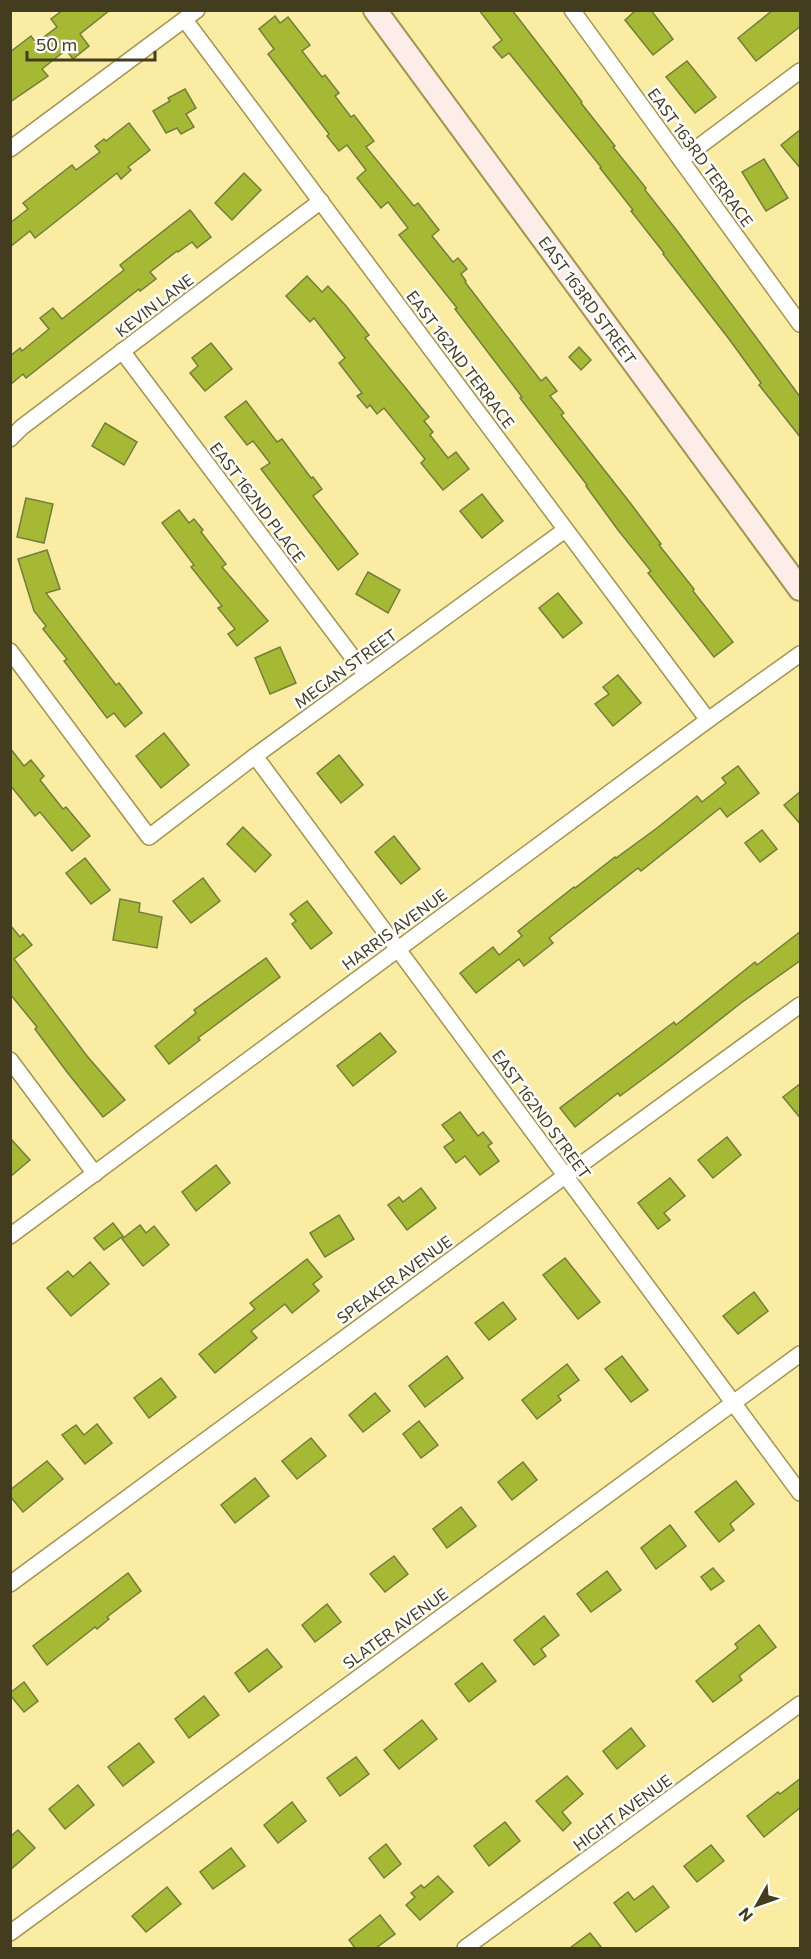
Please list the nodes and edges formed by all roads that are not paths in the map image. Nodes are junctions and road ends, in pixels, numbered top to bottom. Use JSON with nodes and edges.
{"nodes":[{"id":1,"x":375,"y":10,"type":"edge"},
{"id":2,"x":572,"y":10,"type":"edge"},
{"id":3,"x":191,"y":15,"type":"edge"},
{"id":4,"x":801,"y":71,"type":"edge"},
{"id":5,"x":10,"y":149,"type":"edge"},
{"id":6,"x":681,"y":160,"type":"junction"},
{"id":7,"x":321,"y":201,"type":"junction"},
{"id":8,"x":801,"y":324,"type":"edge"},
{"id":9,"x":122,"y":351,"type":"junction"},
{"id":10,"x":10,"y":439,"type":"edge"},
{"id":11,"x":565,"y":530,"type":"junction"},
{"id":12,"x":801,"y":590,"type":"edge"},
{"id":13,"x":10,"y":651,"type":"edge"},
{"id":14,"x":801,"y":654,"type":"edge"},
{"id":15,"x":366,"y":675,"type":"junction"},
{"id":16,"x":708,"y":720,"type":"junction"},
{"id":17,"x":255,"y":756,"type":"junction"},
{"id":18,"x":398,"y":949,"type":"junction"},
{"id":19,"x":801,"y":1005,"type":"edge"},
{"id":20,"x":10,"y":1060,"type":"edge"},
{"id":21,"x":95,"y":1174,"type":"junction"},
{"id":22,"x":565,"y":1176,"type":"junction"},
{"id":23,"x":10,"y":1236,"type":"edge"},
{"id":24,"x":801,"y":1354,"type":"edge"},
{"id":25,"x":733,"y":1403,"type":"junction"},
{"id":26,"x":801,"y":1493,"type":"edge"},
{"id":27,"x":10,"y":1584,"type":"edge"},
{"id":28,"x":801,"y":1704,"type":"edge"},
{"id":29,"x":10,"y":1933,"type":"edge"},
{"id":30,"x":465,"y":1948,"type":"edge"}],
"edges":[{"from":1,"to":12,"type":"street","name":"EAST 163RD STREET"},
{"from":2,"to":6,"type":"street","name":"EAST 163RD TERRACE"},
{"from":3,"to":5,"type":"street"},
{"from":3,"to":7,"type":"street","name":"EAST 162ND TERRACE"},
{"from":4,"to":6,"type":"street"},
{"from":6,"to":8,"type":"street","name":"EAST 163RD TERRACE"},
{"from":7,"to":9,"type":"street","name":"KEVIN LANE"},
{"from":7,"to":11,"type":"street","name":"EAST 162ND TERRACE"},
{"from":9,"to":10,"type":"street","name":"KEVIN LANE"},
{"from":9,"to":15,"type":"street","name":"EAST 162ND PLACE"},
{"from":11,"to":15,"type":"street","name":"MEGAN STREET"},
{"from":11,"to":16,"type":"street","name":"EAST 162ND TERRACE"},
{"from":13,"to":17,"type":"street","name":"MEGAN STREET"},
{"from":14,"to":16,"type":"street","name":"HARRIS AVENUE"},
{"from":15,"to":17,"type":"street","name":"MEGAN STREET"},
{"from":16,"to":18,"type":"street","name":"HARRIS AVENUE"},
{"from":17,"to":18,"type":"street","name":"EAST 162ND STREET"},
{"from":18,"to":21,"type":"street","name":"HARRIS AVENUE"},
{"from":18,"to":22,"type":"street","name":"EAST 162ND STREET"},
{"from":19,"to":22,"type":"street","name":"SPEAKER AVENUE"},
{"from":20,"to":21,"type":"street"},
{"from":21,"to":23,"type":"street","name":"HARRIS AVENUE"},
{"from":22,"to":25,"type":"street","name":"EAST 162ND STREET"},
{"from":22,"to":27,"type":"street","name":"SPEAKER AVENUE"},
{"from":24,"to":25,"type":"street","name":"SLATER AVENUE"},
{"from":25,"to":26,"type":"street","name":"EAST 162ND STREET"},
{"from":25,"to":29,"type":"street","name":"SLATER AVENUE"},
{"from":28,"to":30,"type":"street","name":"HIGHT AVENUE"}]}
